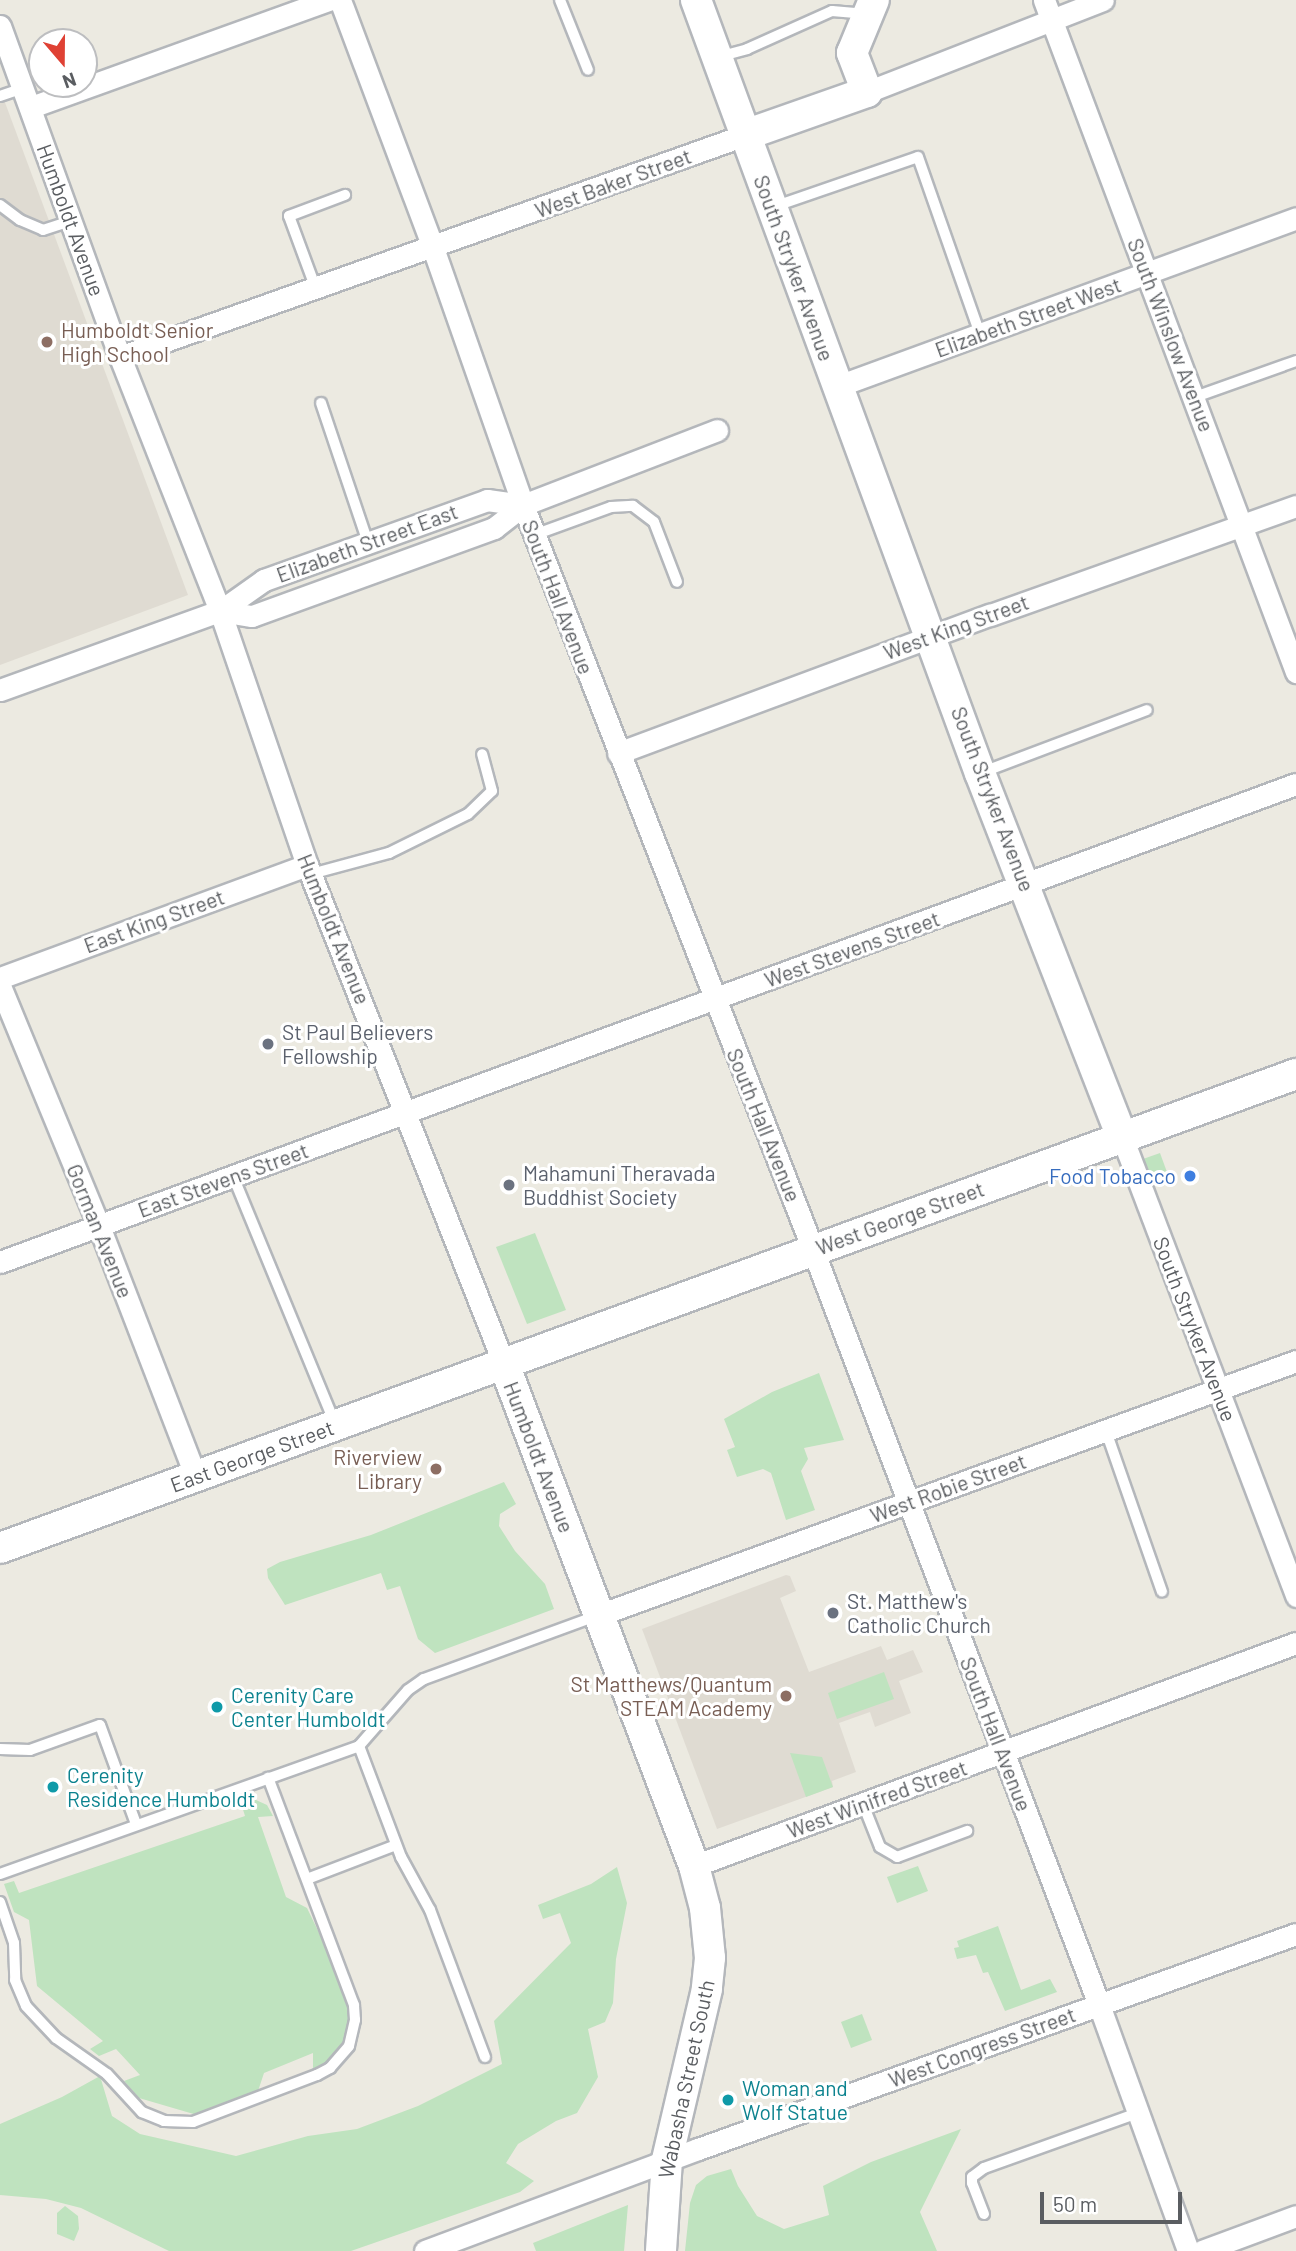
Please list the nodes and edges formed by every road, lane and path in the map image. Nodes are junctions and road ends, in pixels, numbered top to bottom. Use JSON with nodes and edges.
{"nodes":[{"id":1,"x":329,"y":0,"type":"edge"},
{"id":2,"x":340,"y":0,"type":"edge"},
{"id":3,"x":560,"y":0,"type":"edge"},
{"id":4,"x":696,"y":0,"type":"edge"},
{"id":5,"x":1103,"y":0,"type":"edge"},
{"id":6,"x":870,"y":7,"type":"edge"},
{"id":7,"x":1048,"y":9,"type":"edge"},
{"id":8,"x":0,"y":26,"type":"edge"},
{"id":9,"x":718,"y":57,"type":"junction"},
{"id":10,"x":588,"y":70,"type":"dead end"},
{"id":11,"x":867,"y":92,"type":"junction"},
{"id":12,"x":0,"y":96,"type":"edge"},
{"id":13,"x":27,"y":97,"type":"junction"},
{"id":14,"x":746,"y":135,"type":"junction"},
{"id":15,"x":345,"y":195,"type":"dead end"},
{"id":16,"x":0,"y":205,"type":"edge"},
{"id":17,"x":771,"y":208,"type":"junction"},
{"id":18,"x":1296,"y":218,"type":"edge"},
{"id":19,"x":71,"y":221,"type":"junction"},
{"id":20,"x":433,"y":248,"type":"junction"},
{"id":21,"x":1148,"y":273,"type":"junction"},
{"id":22,"x":316,"y":289,"type":"junction"},
{"id":23,"x":980,"y":334,"type":"junction"},
{"id":24,"x":120,"y":357,"type":"junction"},
{"id":25,"x":1296,"y":361,"type":"edge"},
{"id":26,"x":838,"y":386,"type":"junction"},
{"id":27,"x":1195,"y":397,"type":"junction"},
{"id":28,"x":321,"y":403,"type":"dead end"},
{"id":29,"x":717,"y":430,"type":"dead end"},
{"id":30,"x":523,"y":505,"type":"junction"},
{"id":31,"x":1296,"y":506,"type":"edge"},
{"id":32,"x":1242,"y":526,"type":"junction"},
{"id":33,"x":534,"y":535,"type":"junction"},
{"id":34,"x":368,"y":543,"type":"junction"},
{"id":35,"x":677,"y":582,"type":"dead end"},
{"id":36,"x":220,"y":611,"type":"junction"},
{"id":37,"x":931,"y":636,"type":"junction"},
{"id":38,"x":1296,"y":672,"type":"edge"},
{"id":39,"x":0,"y":690,"type":"edge"},
{"id":40,"x":1147,"y":710,"type":"dead end"},
{"id":41,"x":618,"y":753,"type":"junction"},
{"id":42,"x":482,"y":754,"type":"dead end"},
{"id":43,"x":980,"y":773,"type":"junction"},
{"id":44,"x":1296,"y":784,"type":"edge"},
{"id":45,"x":309,"y":869,"type":"junction"},
{"id":46,"x":1026,"y":885,"type":"junction"},
{"id":47,"x":0,"y":978,"type":"edge"},
{"id":48,"x":0,"y":986,"type":"edge"},
{"id":49,"x":717,"y":999,"type":"junction"},
{"id":50,"x":1296,"y":1074,"type":"edge"},
{"id":51,"x":407,"y":1113,"type":"junction"},
{"id":52,"x":1122,"y":1138,"type":"junction"},
{"id":53,"x":233,"y":1177,"type":"junction"},
{"id":54,"x":99,"y":1226,"type":"junction"},
{"id":55,"x":813,"y":1250,"type":"junction"},
{"id":56,"x":0,"y":1262,"type":"edge"},
{"id":57,"x":1296,"y":1361,"type":"edge"},
{"id":58,"x":504,"y":1364,"type":"junction"},
{"id":59,"x":1218,"y":1389,"type":"junction"},
{"id":60,"x":335,"y":1425,"type":"junction"},
{"id":61,"x":1106,"y":1431,"type":"junction"},
{"id":62,"x":196,"y":1477,"type":"junction"},
{"id":63,"x":908,"y":1503,"type":"junction"},
{"id":64,"x":0,"y":1548,"type":"edge"},
{"id":65,"x":1162,"y":1592,"type":"dead end"},
{"id":66,"x":1296,"y":1596,"type":"edge"},
{"id":67,"x":599,"y":1615,"type":"junction"},
{"id":68,"x":1296,"y":1643,"type":"edge"},
{"id":69,"x":359,"y":1746,"type":"junction"},
{"id":70,"x":0,"y":1749,"type":"edge"},
{"id":71,"x":1003,"y":1753,"type":"junction"},
{"id":72,"x":268,"y":1778,"type":"junction"},
{"id":73,"x":863,"y":1804,"type":"junction"},
{"id":74,"x":136,"y":1824,"type":"junction"},
{"id":75,"x":967,"y":1831,"type":"dead end"},
{"id":76,"x":396,"y":1845,"type":"junction"},
{"id":77,"x":694,"y":1866,"type":"junction"},
{"id":78,"x":0,"y":1874,"type":"edge"},
{"id":79,"x":307,"y":1879,"type":"junction"},
{"id":80,"x":0,"y":1902,"type":"edge"},
{"id":81,"x":1296,"y":1934,"type":"edge"},
{"id":82,"x":1099,"y":2005,"type":"junction"},
{"id":83,"x":485,"y":2057,"type":"dead end"},
{"id":84,"x":1138,"y":2113,"type":"junction"},
{"id":85,"x":667,"y":2160,"type":"junction"},
{"id":86,"x":984,"y":2214,"type":"dead end"},
{"id":87,"x":1296,"y":2216,"type":"edge"},
{"id":88,"x":425,"y":2251,"type":"edge"},
{"id":89,"x":661,"y":2251,"type":"edge"},
{"id":90,"x":1188,"y":2251,"type":"edge"},
{"id":91,"x":1202,"y":2251,"type":"edge"}],
"edges":[{"from":1,"to":13,"type":"street"},
{"from":2,"to":20,"type":"street","name":"South Hall Avenue"},
{"from":3,"to":10,"type":"lane"},
{"from":4,"to":9,"type":"street","name":"South Stryker Avenue"},
{"from":5,"to":7,"type":"street","name":"West Baker Street"},
{"from":6,"to":9,"type":"lane"},
{"from":6,"to":11,"type":"street"},
{"from":7,"to":11,"type":"street","name":"West Baker Street"},
{"from":7,"to":21,"type":"street","name":"South Winslow Avenue"},
{"from":8,"to":13,"type":"street","name":"Humboldt Avenue"},
{"from":9,"to":14,"type":"street","name":"South Stryker Avenue"},
{"from":11,"to":14,"type":"street","name":"West Baker Street"},
{"from":12,"to":13,"type":"lane"},
{"from":13,"to":19,"type":"street","name":"Humboldt Avenue"},
{"from":14,"to":17,"type":"street","name":"South Stryker Avenue"},
{"from":14,"to":20,"type":"street","name":"West Baker Street"},
{"from":15,"to":22,"type":"lane"},
{"from":16,"to":19,"type":"lane"},
{"from":17,"to":23,"type":"lane"},
{"from":17,"to":26,"type":"street","name":"South Stryker Avenue"},
{"from":18,"to":21,"type":"street","name":"Elizabeth Street West"},
{"from":19,"to":24,"type":"street","name":"Humboldt Avenue"},
{"from":20,"to":22,"type":"street","name":"West Baker Street"},
{"from":20,"to":30,"type":"street","name":"South Hall Avenue"},
{"from":21,"to":23,"type":"street","name":"Elizabeth Street West"},
{"from":21,"to":27,"type":"street","name":"South Winslow Avenue"},
{"from":22,"to":24,"type":"street","name":"West Baker Street"},
{"from":23,"to":26,"type":"street","name":"Elizabeth Street West"},
{"from":24,"to":36,"type":"street","name":"Humboldt Avenue"},
{"from":25,"to":27,"type":"lane"},
{"from":26,"to":37,"type":"street","name":"South Stryker Avenue"},
{"from":27,"to":32,"type":"street","name":"South Winslow Avenue"},
{"from":28,"to":34,"type":"lane"},
{"from":29,"to":30,"type":"street","name":"Elizabeth Street East"},
{"from":30,"to":33,"type":"street","name":"South Hall Avenue"},
{"from":30,"to":34,"type":"street","name":"Elizabeth Street East"},
{"from":30,"to":36,"type":"street","name":"Elizabeth Street East"},
{"from":31,"to":32,"type":"street","name":"West King Street"},
{"from":32,"to":37,"type":"street","name":"West King Street"},
{"from":32,"to":38,"type":"street","name":"South Winslow Avenue"},
{"from":33,"to":35,"type":"lane"},
{"from":33,"to":41,"type":"street","name":"South Hall Avenue"},
{"from":34,"to":36,"type":"street","name":"Elizabeth Street East"},
{"from":36,"to":39,"type":"street","name":"Elizabeth Street East"},
{"from":36,"to":45,"type":"street","name":"Humboldt Avenue"},
{"from":37,"to":41,"type":"street","name":"West King Street"},
{"from":37,"to":43,"type":"street","name":"South Stryker Avenue"},
{"from":40,"to":43,"type":"lane"},
{"from":41,"to":49,"type":"street","name":"South Hall Avenue"},
{"from":42,"to":45,"type":"lane"},
{"from":43,"to":46,"type":"street","name":"South Stryker Avenue"},
{"from":44,"to":46,"type":"street","name":"West Stevens Street"},
{"from":45,"to":47,"type":"street","name":"East King Street"},
{"from":45,"to":51,"type":"street","name":"Humboldt Avenue"},
{"from":46,"to":49,"type":"street","name":"West Stevens Street"},
{"from":46,"to":52,"type":"street","name":"South Stryker Avenue"},
{"from":48,"to":54,"type":"street","name":"Gorman Avenue"},
{"from":49,"to":51,"type":"street","name":"West Stevens Street"},
{"from":49,"to":55,"type":"street","name":"South Hall Avenue"},
{"from":50,"to":52,"type":"street","name":"West George Street"},
{"from":51,"to":53,"type":"street","name":"East Stevens Street"},
{"from":51,"to":58,"type":"street","name":"Humboldt Avenue"},
{"from":52,"to":55,"type":"street","name":"West George Street"},
{"from":52,"to":59,"type":"street","name":"South Stryker Avenue"},
{"from":53,"to":54,"type":"street","name":"East Stevens Street"},
{"from":53,"to":60,"type":"lane"},
{"from":54,"to":56,"type":"street","name":"East Stevens Street"},
{"from":54,"to":62,"type":"street","name":"Gorman Avenue"},
{"from":55,"to":58,"type":"street","name":"West George Street"},
{"from":55,"to":63,"type":"street","name":"South Hall Avenue"},
{"from":57,"to":59,"type":"street","name":"West Robie Street"},
{"from":58,"to":60,"type":"street","name":"East George Street"},
{"from":58,"to":67,"type":"street","name":"Humboldt Avenue"},
{"from":59,"to":61,"type":"street","name":"West Robie Street"},
{"from":59,"to":66,"type":"street","name":"South Stryker Avenue"},
{"from":60,"to":62,"type":"street","name":"East George Street"},
{"from":61,"to":63,"type":"street","name":"West Robie Street"},
{"from":61,"to":65,"type":"lane"},
{"from":62,"to":64,"type":"street","name":"East George Street"},
{"from":63,"to":67,"type":"street","name":"West Robie Street"},
{"from":63,"to":71,"type":"street","name":"South Hall Avenue"},
{"from":67,"to":69,"type":"lane"},
{"from":67,"to":77,"type":"street","name":"Humboldt Avenue"},
{"from":68,"to":71,"type":"street","name":"West Winifred Street"},
{"from":69,"to":72,"type":"lane"},
{"from":69,"to":76,"type":"lane"},
{"from":70,"to":74,"type":"lane"},
{"from":71,"to":73,"type":"street","name":"West Winifred Street"},
{"from":71,"to":82,"type":"street","name":"South Hall Avenue"},
{"from":72,"to":74,"type":"lane"},
{"from":72,"to":79,"type":"lane"},
{"from":73,"to":75,"type":"lane"},
{"from":73,"to":77,"type":"street","name":"West Winifred Street"},
{"from":74,"to":78,"type":"lane"},
{"from":76,"to":79,"type":"lane"},
{"from":76,"to":83,"type":"lane"},
{"from":77,"to":85,"type":"street","name":"Wabasha Street South"},
{"from":79,"to":80,"type":"lane"},
{"from":81,"to":82,"type":"street","name":"West Congress Street"},
{"from":82,"to":84,"type":"street","name":"South Hall Avenue"},
{"from":82,"to":85,"type":"street","name":"West Congress Street"},
{"from":84,"to":86,"type":"lane"},
{"from":84,"to":90,"type":"street","name":"South Hall Avenue"},
{"from":85,"to":88,"type":"street","name":"West Congress Street"},
{"from":85,"to":89,"type":"street","name":"Wabasha Street South"},
{"from":87,"to":91,"type":"street"}]}
